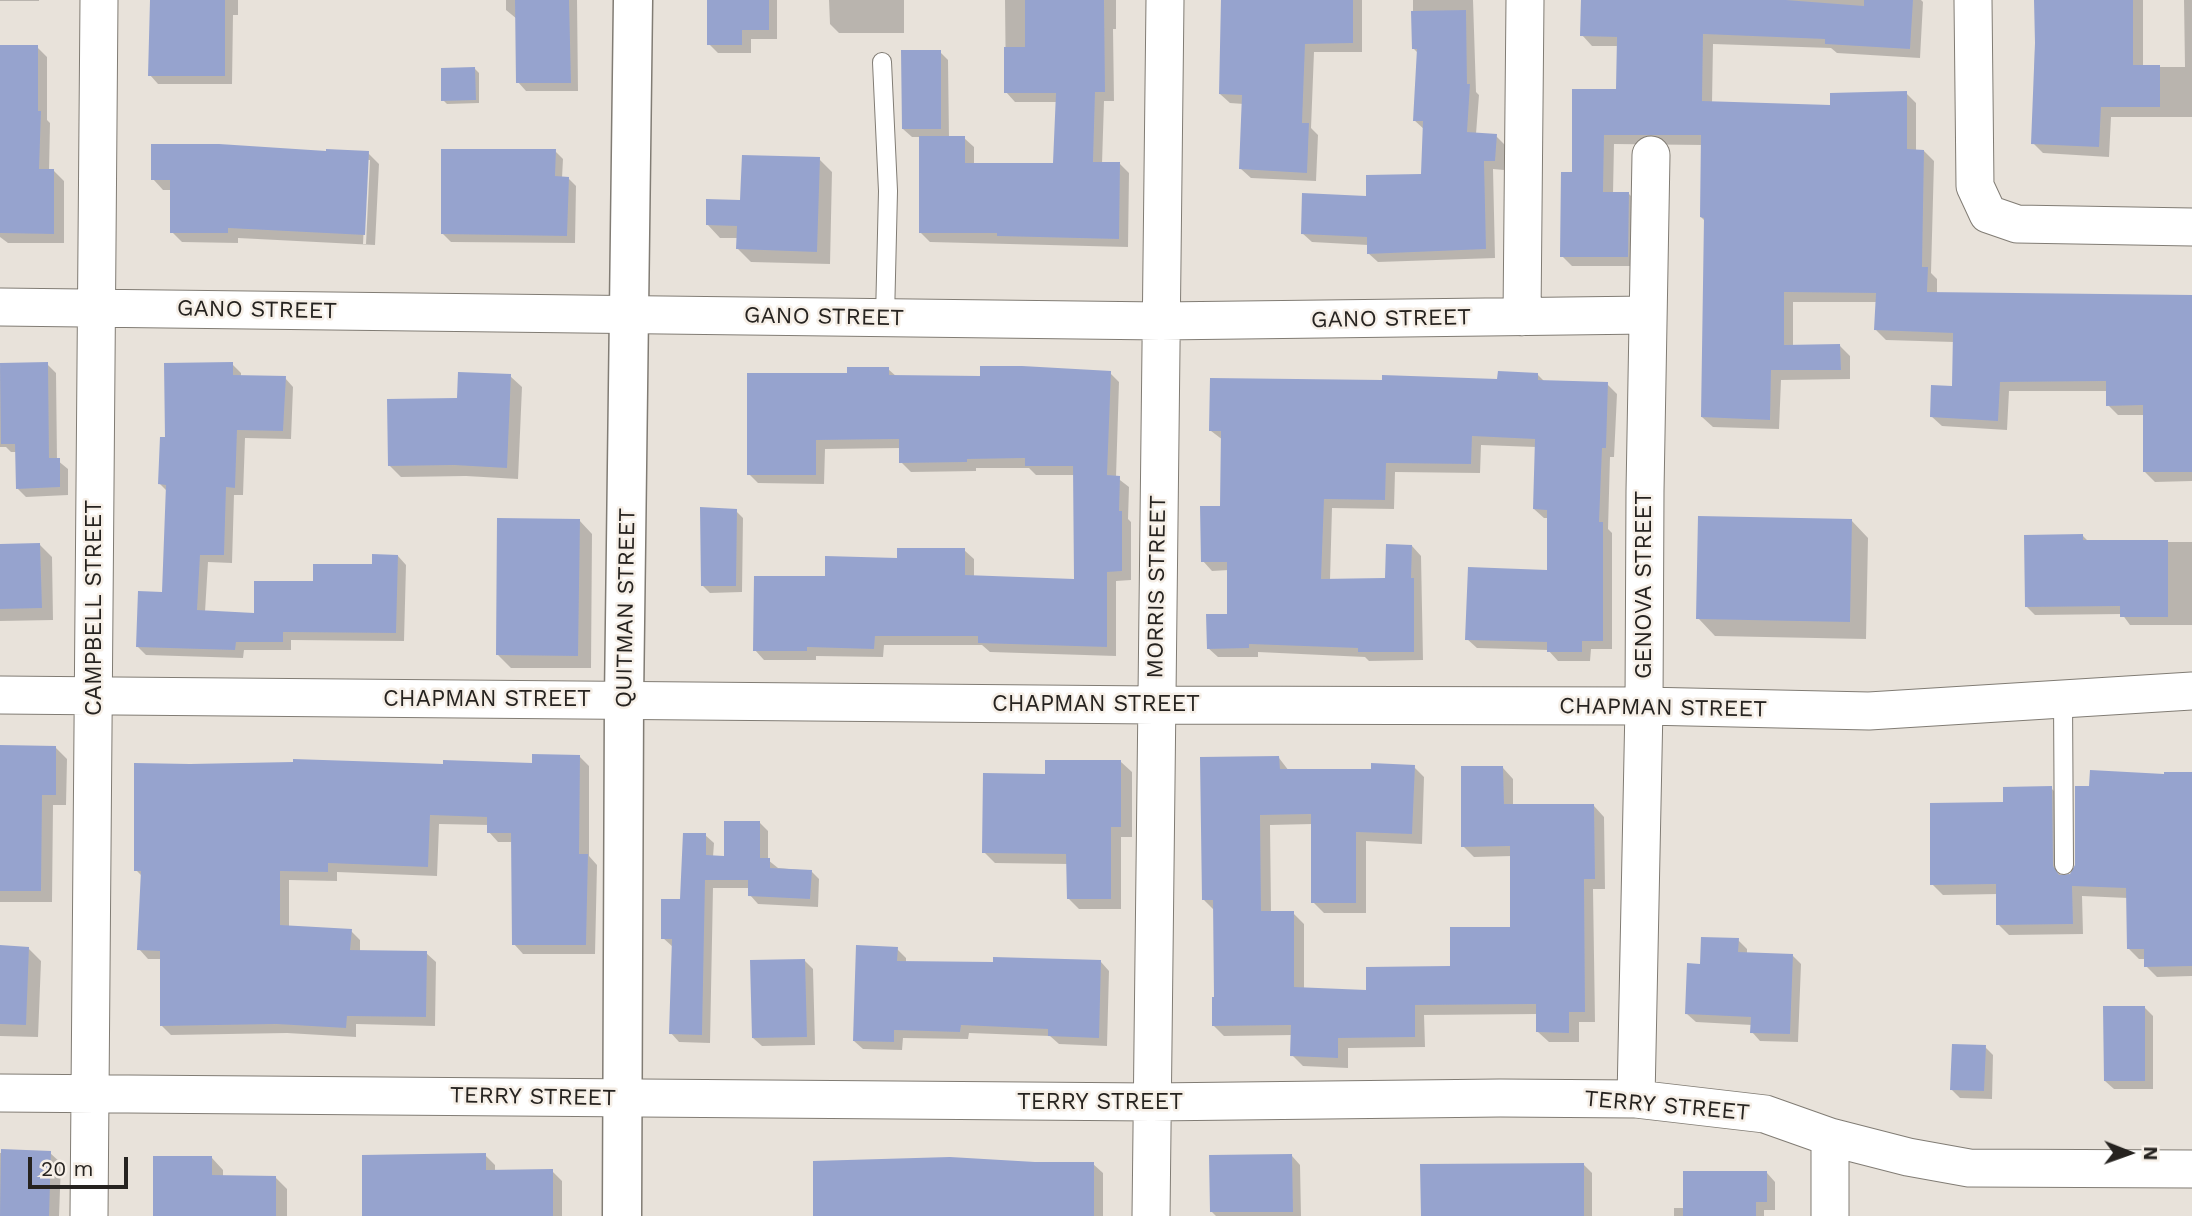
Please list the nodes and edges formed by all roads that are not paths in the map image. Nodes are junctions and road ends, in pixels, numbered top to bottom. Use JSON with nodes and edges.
{"nodes":[{"id":1,"x":99,"y":0,"type":"edge"},
{"id":2,"x":633,"y":0,"type":"edge"},
{"id":3,"x":1165,"y":0,"type":"edge"},
{"id":4,"x":1525,"y":0,"type":"edge"},
{"id":5,"x":1973,"y":0,"type":"edge"},
{"id":6,"x":882,"y":62,"type":"dead end"},
{"id":7,"x":1651,"y":155,"type":"dead end"},
{"id":8,"x":2192,"y":227,"type":"edge"},
{"id":9,"x":0,"y":307,"type":"edge"},
{"id":10,"x":95,"y":307,"type":"junction"},
{"id":11,"x":629,"y":315,"type":"junction"},
{"id":12,"x":1648,"y":315,"type":"junction"},
{"id":13,"x":1522,"y":317,"type":"junction"},
{"id":14,"x":885,"y":318,"type":"junction"},
{"id":15,"x":1161,"y":321,"type":"junction"},
{"id":16,"x":2192,"y":691,"type":"edge"},
{"id":17,"x":0,"y":695,"type":"edge"},
{"id":18,"x":93,"y":696,"type":"junction"},
{"id":19,"x":2063,"y":699,"type":"junction"},
{"id":20,"x":624,"y":700,"type":"junction"},
{"id":21,"x":1156,"y":705,"type":"junction"},
{"id":22,"x":1644,"y":706,"type":"junction"},
{"id":23,"x":2064,"y":865,"type":"dead end"},
{"id":24,"x":0,"y":1093,"type":"edge"},
{"id":25,"x":89,"y":1093,"type":"junction"},
{"id":26,"x":624,"y":1098,"type":"junction"},
{"id":27,"x":1636,"y":1099,"type":"junction"},
{"id":28,"x":1152,"y":1102,"type":"junction"},
{"id":29,"x":1830,"y":1137,"type":"junction"},
{"id":30,"x":2192,"y":1169,"type":"edge"},
{"id":31,"x":89,"y":1216,"type":"edge"},
{"id":32,"x":622,"y":1216,"type":"edge"},
{"id":33,"x":1151,"y":1216,"type":"edge"},
{"id":34,"x":1830,"y":1216,"type":"edge"}],
"edges":[{"from":1,"to":10,"type":"street","name":"CAMPBELL STREET"},
{"from":2,"to":11,"type":"main road","name":"QUITMAN STREET"},
{"from":3,"to":15,"type":"street","name":"MORRIS STREET"},
{"from":4,"to":13,"type":"street"},
{"from":5,"to":8,"type":"street"},
{"from":6,"to":14,"type":"lane"},
{"from":7,"to":12,"type":"street","name":"GENOVA STREET"},
{"from":9,"to":10,"type":"street","name":"GANO STREET"},
{"from":10,"to":11,"type":"street","name":"GANO STREET"},
{"from":10,"to":18,"type":"street","name":"CAMPBELL STREET"},
{"from":11,"to":14,"type":"street","name":"GANO STREET"},
{"from":11,"to":20,"type":"main road","name":"QUITMAN STREET"},
{"from":12,"to":13,"type":"street","name":"GANO STREET"},
{"from":12,"to":22,"type":"street","name":"GENOVA STREET"},
{"from":13,"to":15,"type":"street","name":"GANO STREET"},
{"from":14,"to":15,"type":"street","name":"GANO STREET"},
{"from":15,"to":21,"type":"street","name":"MORRIS STREET"},
{"from":16,"to":19,"type":"street","name":"CHAPMAN STREET"},
{"from":17,"to":18,"type":"street","name":"CHAPMAN STREET"},
{"from":18,"to":20,"type":"street","name":"CHAPMAN STREET"},
{"from":18,"to":25,"type":"street","name":"CAMPBELL STREET"},
{"from":19,"to":22,"type":"street","name":"CHAPMAN STREET"},
{"from":19,"to":23,"type":"lane"},
{"from":20,"to":21,"type":"street","name":"CHAPMAN STREET"},
{"from":20,"to":26,"type":"main road","name":"QUITMAN STREET"},
{"from":21,"to":22,"type":"street","name":"CHAPMAN STREET"},
{"from":21,"to":28,"type":"street","name":"MORRIS STREET"},
{"from":22,"to":27,"type":"street","name":"GENOVA STREET"},
{"from":24,"to":25,"type":"street","name":"TERRY STREET"},
{"from":25,"to":26,"type":"street","name":"TERRY STREET"},
{"from":25,"to":31,"type":"street","name":"CAMPBELL STREET"},
{"from":26,"to":28,"type":"street","name":"TERRY STREET"},
{"from":26,"to":32,"type":"main road","name":"QUITMAN STREET"},
{"from":27,"to":28,"type":"street","name":"TERRY STREET"},
{"from":27,"to":29,"type":"street","name":"TERRY STREET"},
{"from":28,"to":33,"type":"street","name":"MORRIS STREET"},
{"from":29,"to":30,"type":"street","name":"TERRY STREET"},
{"from":29,"to":34,"type":"street"}]}
